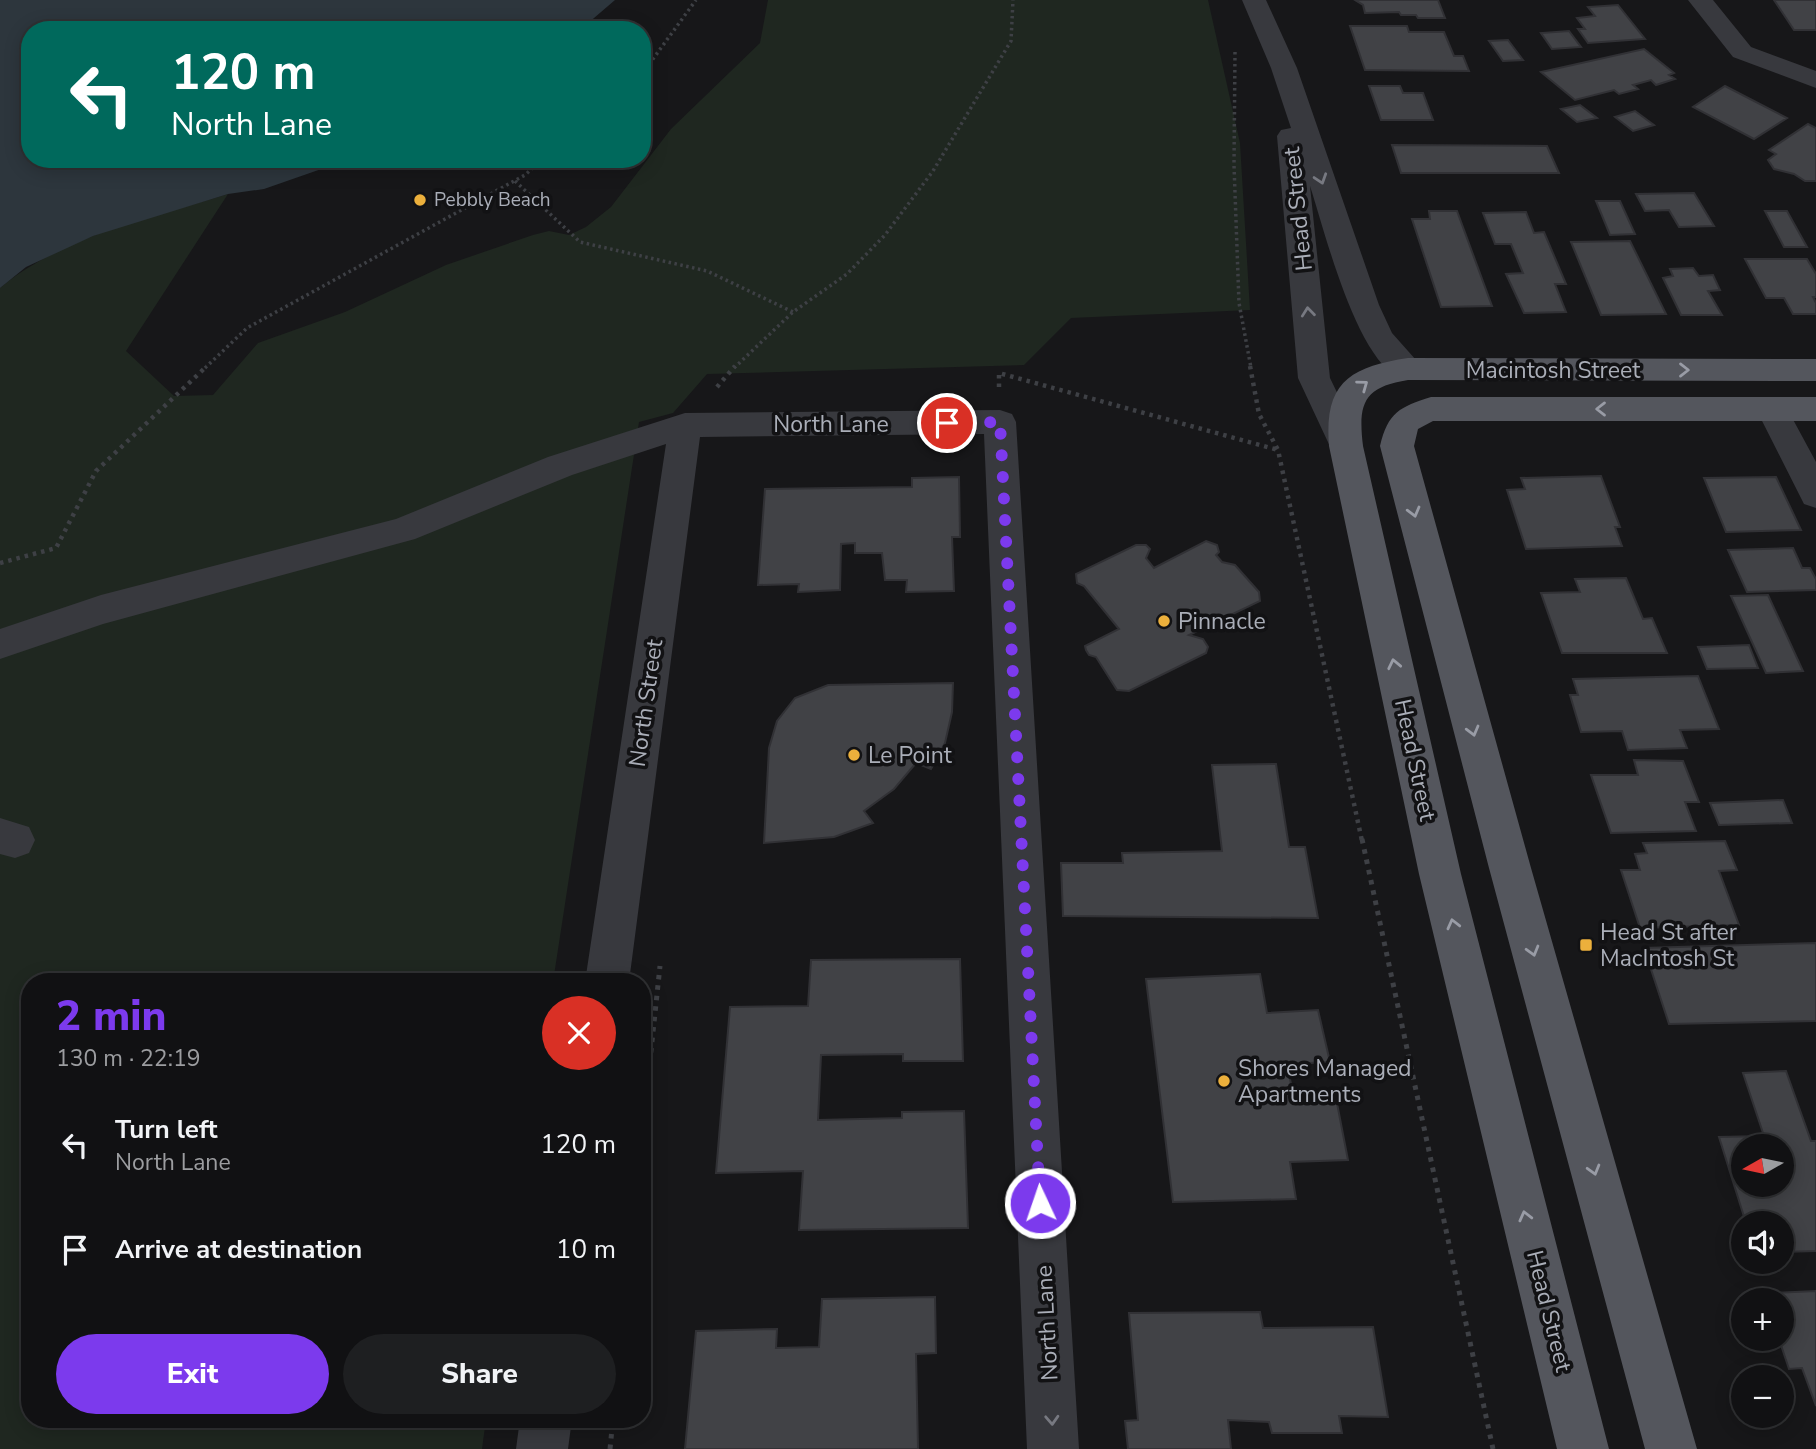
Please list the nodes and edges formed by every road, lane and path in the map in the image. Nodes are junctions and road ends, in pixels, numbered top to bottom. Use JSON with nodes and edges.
{"nodes":[{"id":1,"x":696,"y":0,"type":"edge"},
{"id":2,"x":1013,"y":0,"type":"edge"},
{"id":3,"x":1254,"y":0,"type":"edge"},
{"id":4,"x":1700,"y":0,"type":"edge"},
{"id":5,"x":1235,"y":49,"type":"dead end"},
{"id":6,"x":651,"y":62,"type":"edge"},
{"id":7,"x":1284,"y":68,"type":"junction"},
{"id":8,"x":1816,"y":80,"type":"edge"},
{"id":9,"x":531,"y":168,"type":"edge"},
{"id":10,"x":514,"y":181,"type":"junction"},
{"id":11,"x":793,"y":312,"type":"junction"},
{"id":12,"x":1408,"y":369,"type":"junction"},
{"id":13,"x":1816,"y":370,"type":"edge"},
{"id":14,"x":1816,"y":408,"type":"edge"},
{"id":15,"x":1772,"y":409,"type":"junction"},
{"id":16,"x":1000,"y":422,"type":"junction"},
{"id":17,"x":685,"y":425,"type":"junction"},
{"id":18,"x":1346,"y":446,"type":"junction"},
{"id":19,"x":1278,"y":450,"type":"junction"},
{"id":20,"x":1816,"y":495,"type":"edge"},
{"id":21,"x":0,"y":563,"type":"edge"},
{"id":22,"x":0,"y":644,"type":"edge"},
{"id":23,"x":661,"y":955,"type":"dead end"},
{"id":24,"x":608,"y":973,"type":"edge"},
{"id":25,"x":651,"y":1050,"type":"edge"},
{"id":26,"x":544,"y":1428,"type":"edge"},
{"id":27,"x":612,"y":1428,"type":"edge"},
{"id":28,"x":541,"y":1449,"type":"edge"},
{"id":29,"x":610,"y":1449,"type":"edge"},
{"id":30,"x":1053,"y":1449,"type":"edge"},
{"id":31,"x":1493,"y":1449,"type":"edge"},
{"id":32,"x":1583,"y":1449,"type":"edge"},
{"id":33,"x":1671,"y":1449,"type":"edge"}],
"edges":[{"from":1,"to":6,"type":"path"},
{"from":2,"to":11,"type":"path"},
{"from":3,"to":7,"type":"street","name":"Head Street"},
{"from":4,"to":8,"type":"street"},
{"from":5,"to":19,"type":"path"},
{"from":7,"to":12,"type":"street","name":"Head Street","one_way":true},
{"from":18,"to":7,"type":"street","name":"Head Street","one_way":true},
{"from":9,"to":10,"type":"path"},
{"from":10,"to":11,"type":"path"},
{"from":10,"to":21,"type":"path"},
{"from":11,"to":17,"type":"path"},
{"from":12,"to":13,"type":"main road","name":"Macintosh Street","one_way":true},
{"from":18,"to":12,"type":"main road","name":"Macintosh Street","one_way":true},
{"from":14,"to":15,"type":"main road","name":"Macintosh Street"},
{"from":15,"to":20,"type":"street"},
{"from":15,"to":33,"type":"main road","name":"Macintosh Street","one_way":true},
{"from":16,"to":17,"type":"street","name":"North Lane"},
{"from":16,"to":19,"type":"path"},
{"from":16,"to":30,"type":"street","name":"North Lane","one_way":true},
{"from":17,"to":22,"type":"street","name":"North Lane"},
{"from":17,"to":24,"type":"street","name":"North Street"},
{"from":32,"to":18,"type":"main road","name":"Head Street","one_way":true},
{"from":19,"to":31,"type":"path"},
{"from":23,"to":25,"type":"path"},
{"from":26,"to":28,"type":"street"},
{"from":27,"to":29,"type":"path"}]}
